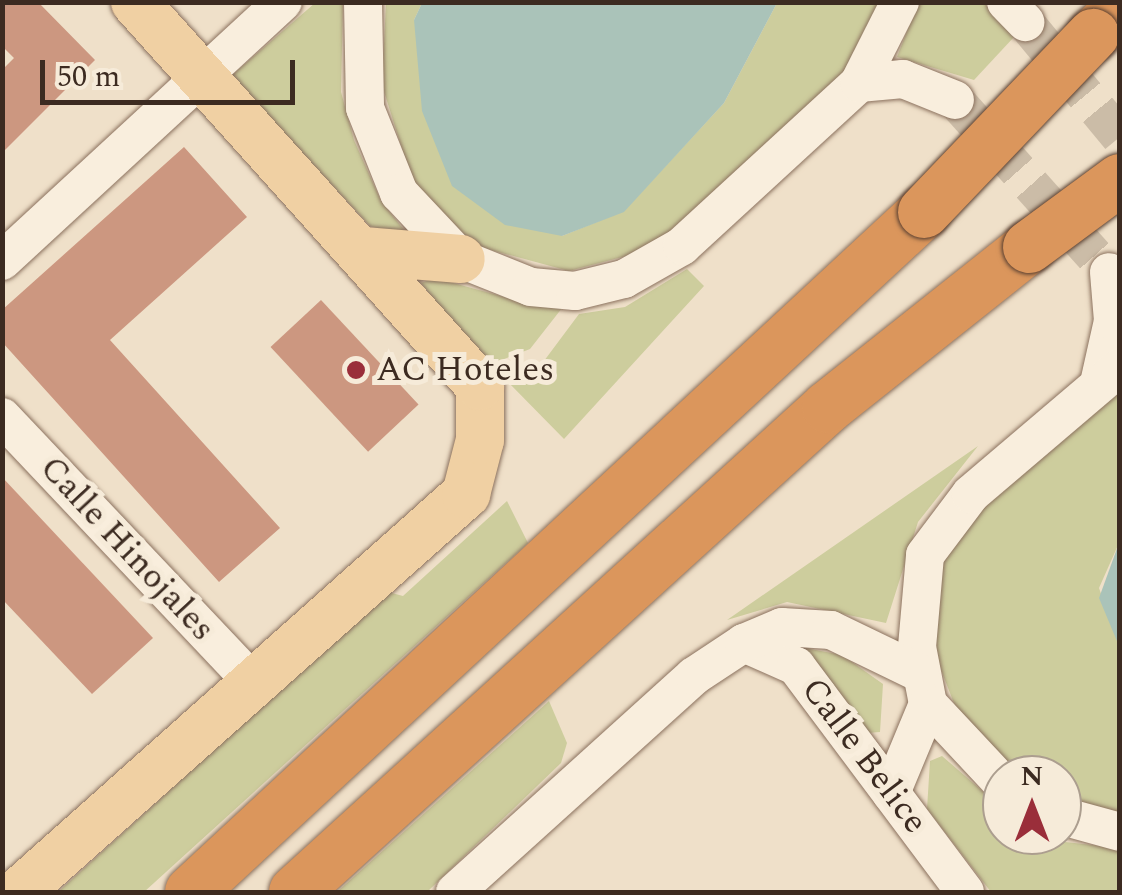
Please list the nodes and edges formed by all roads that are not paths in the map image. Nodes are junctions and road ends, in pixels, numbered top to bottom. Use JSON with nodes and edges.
{"nodes":[{"id":1,"x":135,"y":2,"type":"edge"},
{"id":2,"x":283,"y":2,"type":"edge"},
{"id":3,"x":363,"y":2,"type":"edge"},
{"id":4,"x":900,"y":2,"type":"edge"},
{"id":5,"x":1107,"y":15,"type":"edge"},
{"id":6,"x":201,"y":77,"type":"junction"},
{"id":7,"x":859,"y":83,"type":"junction"},
{"id":8,"x":956,"y":100,"type":"tunnel mouth"},
{"id":9,"x":1120,"y":180,"type":"edge"},
{"id":10,"x":363,"y":250,"type":"junction"},
{"id":11,"x":461,"y":259,"type":"junction"},
{"id":12,"x":2,"y":261,"type":"edge"},
{"id":13,"x":1110,"y":272,"type":"tunnel mouth"},
{"id":14,"x":1110,"y":373,"type":"edge"},
{"id":15,"x":2,"y":417,"type":"edge"},
{"id":16,"x":744,"y":643,"type":"junction"},
{"id":17,"x":251,"y":680,"type":"junction"},
{"id":18,"x":924,"y":689,"type":"junction"},
{"id":19,"x":982,"y":759,"type":"edge"},
{"id":20,"x":891,"y":792,"type":"junction"},
{"id":21,"x":1082,"y":822,"type":"edge"},
{"id":22,"x":1120,"y":832,"type":"edge"},
{"id":23,"x":19,"y":892,"type":"edge"},
{"id":24,"x":191,"y":892,"type":"edge"},
{"id":25,"x":295,"y":892,"type":"edge"},
{"id":26,"x":455,"y":892,"type":"edge"},
{"id":27,"x":965,"y":892,"type":"edge"}],
"edges":[{"from":1,"to":6,"type":"main road"},
{"from":2,"to":6,"type":"street"},
{"from":3,"to":11,"type":"street"},
{"from":4,"to":7,"type":"street"},
{"from":5,"to":24,"type":"highway","bridge":true},
{"from":6,"to":10,"type":"main road"},
{"from":6,"to":12,"type":"street"},
{"from":7,"to":8,"type":"street"},
{"from":7,"to":11,"type":"street"},
{"from":9,"to":25,"type":"highway","bridge":true},
{"from":10,"to":11,"type":"main road"},
{"from":10,"to":17,"type":"main road"},
{"from":13,"to":14,"type":"street"},
{"from":14,"to":18,"type":"street"},
{"from":15,"to":17,"type":"street","name":"Calle Hinojales"},
{"from":16,"to":18,"type":"street"},
{"from":16,"to":20,"type":"street","name":"Calle Belice"},
{"from":16,"to":26,"type":"street"},
{"from":17,"to":23,"type":"main road"},
{"from":18,"to":19,"type":"street"},
{"from":18,"to":20,"type":"street"},
{"from":20,"to":27,"type":"street","name":"Calle Belice"},
{"from":21,"to":22,"type":"street"}]}
